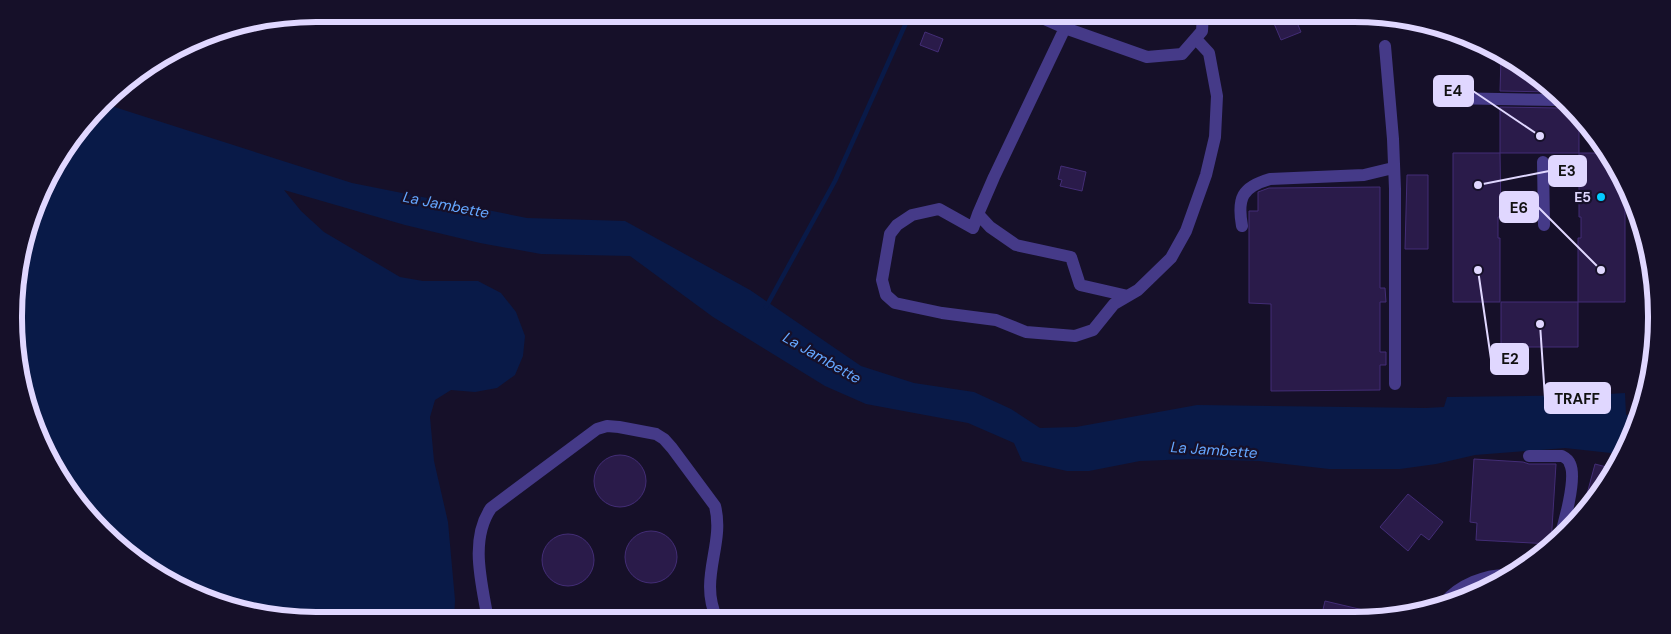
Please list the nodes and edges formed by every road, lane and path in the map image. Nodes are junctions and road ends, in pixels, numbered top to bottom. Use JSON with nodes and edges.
{"nodes":[{"id":1,"x":1051,"y":22,"type":"edge"},
{"id":2,"x":1203,"y":22,"type":"edge"},
{"id":3,"x":1065,"y":28,"type":"junction"},
{"id":4,"x":1196,"y":38,"type":"junction"},
{"id":5,"x":1385,"y":46,"type":"dead end"},
{"id":6,"x":1444,"y":98,"type":"dead end"},
{"id":7,"x":1552,"y":100,"type":"edge"},
{"id":8,"x":1544,"y":162,"type":"dead end"},
{"id":9,"x":1393,"y":168,"type":"junction"},
{"id":10,"x":978,"y":214,"type":"junction"},
{"id":11,"x":1544,"y":225,"type":"dead end"},
{"id":12,"x":1242,"y":226,"type":"dead end"},
{"id":13,"x":1128,"y":296,"type":"junction"},
{"id":14,"x":1395,"y":384,"type":"dead end"},
{"id":15,"x":1529,"y":456,"type":"dead end"},
{"id":16,"x":1563,"y":524,"type":"edge"},
{"id":17,"x":1494,"y":576,"type":"edge"},
{"id":18,"x":1449,"y":596,"type":"edge"},
{"id":19,"x":487,"y":612,"type":"edge"},
{"id":20,"x":714,"y":612,"type":"edge"}],
"edges":[{"from":1,"to":3,"type":"street"},
{"from":2,"to":4,"type":"street"},
{"from":3,"to":4,"type":"street"},
{"from":3,"to":10,"type":"street"},
{"from":4,"to":13,"type":"street"},
{"from":5,"to":9,"type":"street"},
{"from":6,"to":7,"type":"street"},
{"from":8,"to":11,"type":"street"},
{"from":9,"to":12,"type":"street"},
{"from":9,"to":14,"type":"street"},
{"from":10,"to":13,"type":"street"},
{"from":10,"to":13,"type":"street"},
{"from":15,"to":16,"type":"street"},
{"from":17,"to":18,"type":"street"},
{"from":19,"to":20,"type":"street"}]}
